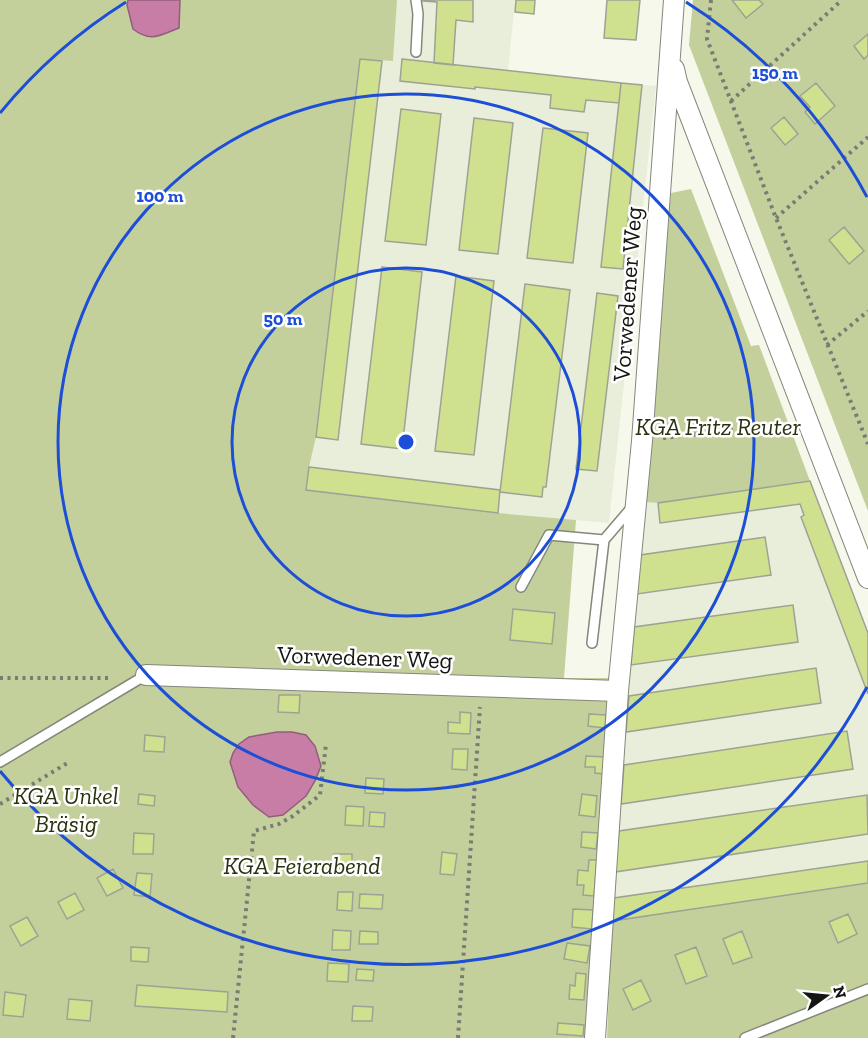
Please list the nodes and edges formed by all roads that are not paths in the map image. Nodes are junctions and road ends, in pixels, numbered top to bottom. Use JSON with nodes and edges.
{"nodes":[{"id":1,"x":416,"y":0,"type":"edge"},
{"id":2,"x":674,"y":0,"type":"edge"},
{"id":3,"x":671,"y":43,"type":"junction"},
{"id":4,"x":416,"y":52,"type":"dead end"},
{"id":5,"x":636,"y":503,"type":"junction"},
{"id":6,"x":604,"y":540,"type":"junction"},
{"id":7,"x":868,"y":578,"type":"edge"},
{"id":8,"x":521,"y":587,"type":"dead end"},
{"id":9,"x":592,"y":643,"type":"dead end"},
{"id":10,"x":146,"y":675,"type":"joint"},
{"id":11,"x":618,"y":692,"type":"junction"},
{"id":12,"x":0,"y":762,"type":"edge"},
{"id":13,"x":868,"y":989,"type":"edge"},
{"id":14,"x":595,"y":1038,"type":"edge"},
{"id":15,"x":745,"y":1038,"type":"edge"}],
"edges":[{"from":1,"to":4,"type":"lane"},
{"from":2,"to":3,"type":"street","name":"Vorwedener Weg"},
{"from":3,"to":5,"type":"street","name":"Vorwedener Weg"},
{"from":3,"to":7,"type":"street","name":"Vorwedener Weg"},
{"from":5,"to":6,"type":"lane"},
{"from":5,"to":11,"type":"street","name":"Vorwedener Weg"},
{"from":6,"to":8,"type":"lane"},
{"from":6,"to":9,"type":"lane"},
{"from":10,"to":11,"type":"street","name":"Vorwedener Weg"},
{"from":10,"to":12,"type":"lane"},
{"from":11,"to":14,"type":"street","name":"Vorwedener Weg"},
{"from":13,"to":15,"type":"lane"}]}
